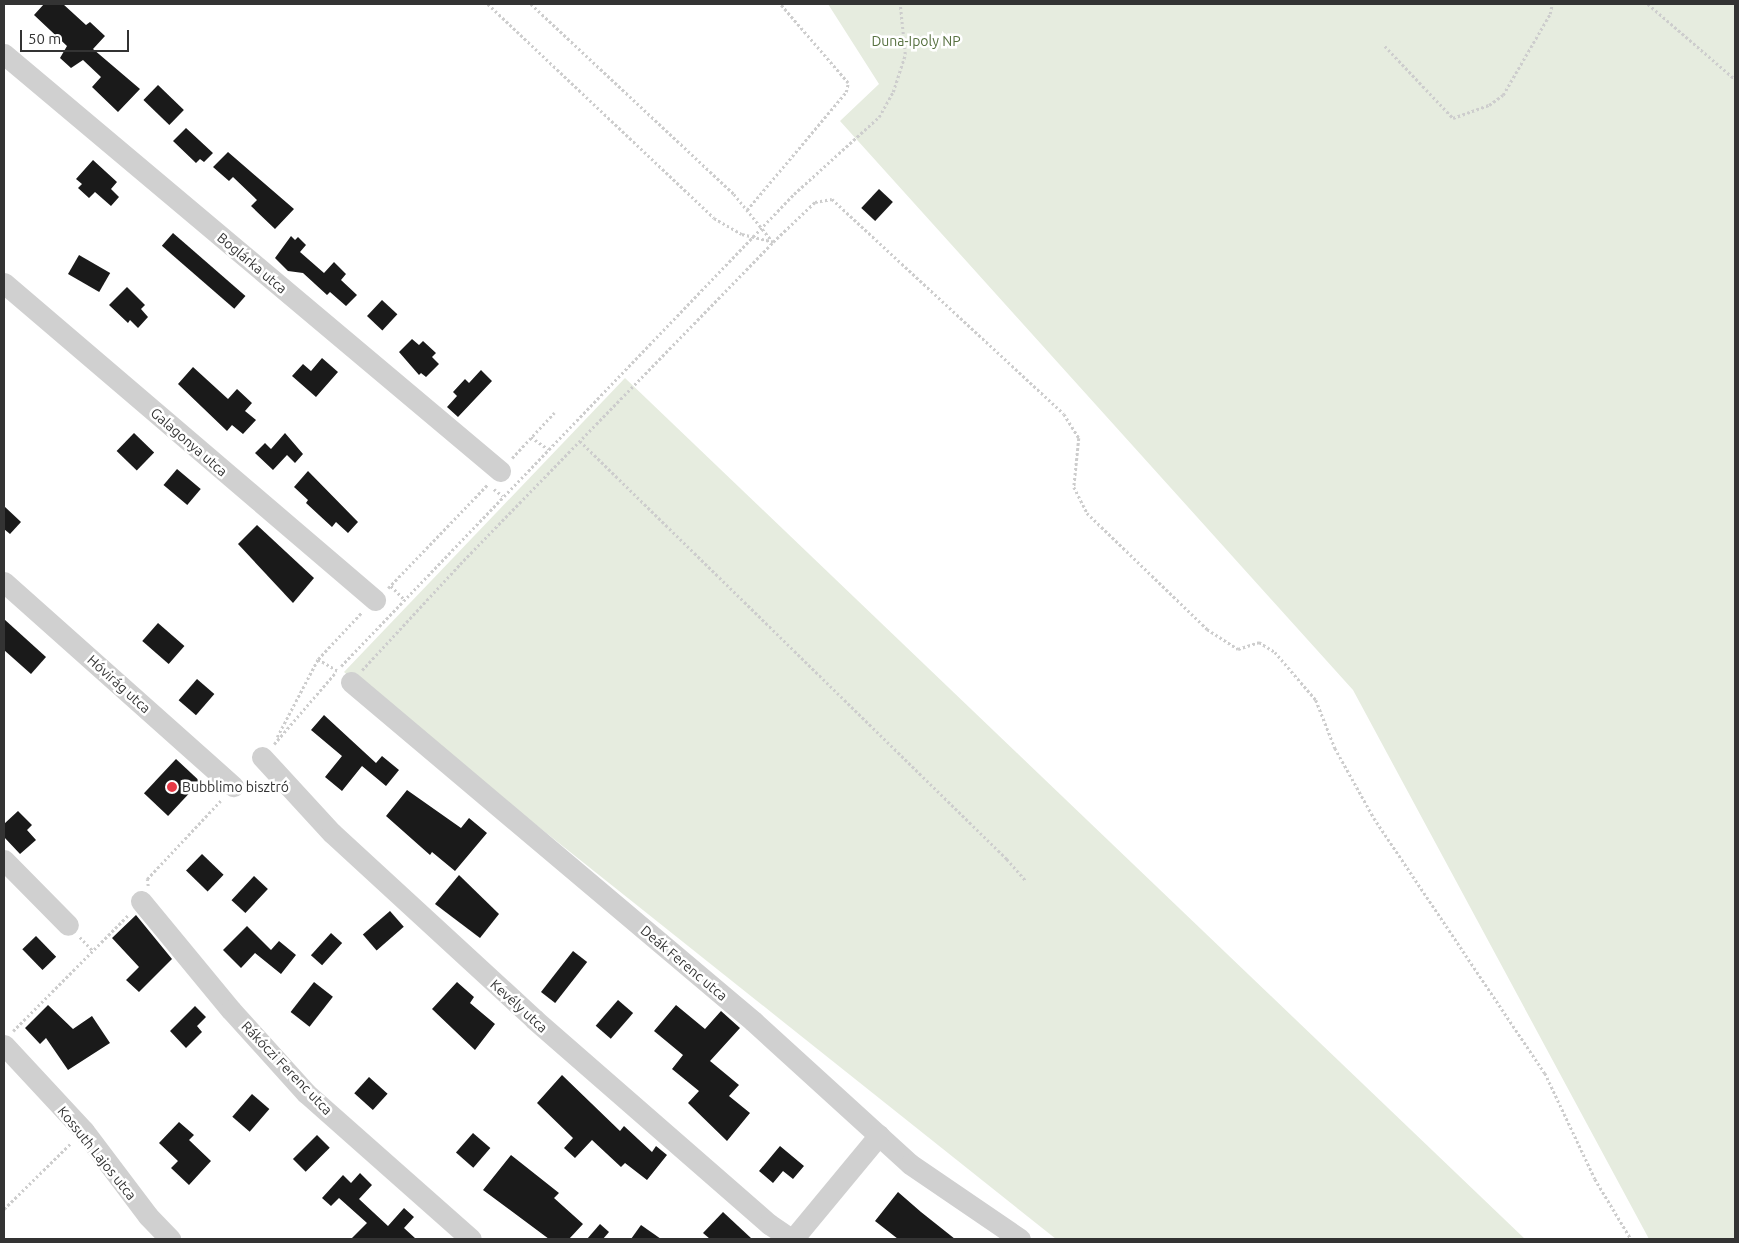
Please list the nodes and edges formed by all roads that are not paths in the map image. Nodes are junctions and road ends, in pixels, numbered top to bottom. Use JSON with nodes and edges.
{"nodes":[{"id":1,"x":4,"y":54,"type":"edge"},
{"id":2,"x":4,"y":283,"type":"edge"},
{"id":3,"x":494,"y":477,"type":"road end"},
{"id":4,"x":4,"y":582,"type":"edge"},
{"id":5,"x":374,"y":600,"type":"road end"},
{"id":6,"x":344,"y":676,"type":"road end"},
{"id":7,"x":268,"y":750,"type":"road end"},
{"id":8,"x":233,"y":786,"type":"road end"},
{"id":9,"x":4,"y":860,"type":"edge"},
{"id":10,"x":142,"y":901,"type":"road end"},
{"id":11,"x":68,"y":925,"type":"dead end"},
{"id":12,"x":7,"y":1040,"type":"edge"},
{"id":13,"x":880,"y":1135,"type":"junction"},
{"id":14,"x":170,"y":1239,"type":"edge"},
{"id":15,"x":472,"y":1239,"type":"edge"},
{"id":16,"x":792,"y":1239,"type":"edge"},
{"id":17,"x":1020,"y":1239,"type":"edge"}],
"edges":[{"from":1,"to":3,"type":"street","name":"Boglárka utca"},
{"from":2,"to":5,"type":"street","name":"Galagonya utca"},
{"from":4,"to":8,"type":"street","name":"Hóvirág utca"},
{"from":6,"to":13,"type":"street","name":"Deák Ferenc utca"},
{"from":7,"to":16,"type":"street","name":"Kevély utca"},
{"from":9,"to":11,"type":"street"},
{"from":10,"to":15,"type":"street","name":"Rákóczi Ferenc utca"},
{"from":12,"to":14,"type":"street","name":"Kossuth Lajos utca"},
{"from":13,"to":16,"type":"street"},
{"from":13,"to":17,"type":"street","name":"Deák Ferenc utca"}]}
